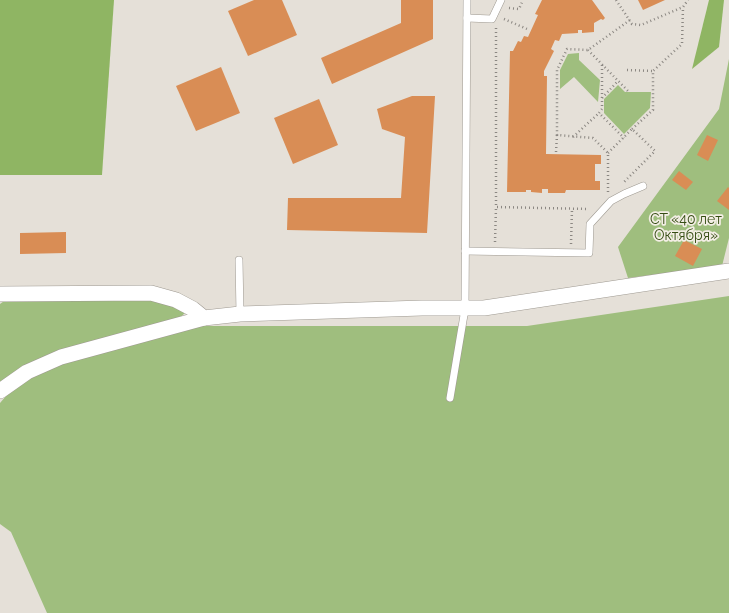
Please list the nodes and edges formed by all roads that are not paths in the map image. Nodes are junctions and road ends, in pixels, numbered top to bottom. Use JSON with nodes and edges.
{"nodes":[{"id":1,"x":467,"y":0,"type":"edge"},
{"id":2,"x":500,"y":3,"type":"edge"},
{"id":3,"x":467,"y":18,"type":"junction"},
{"id":4,"x":643,"y":186,"type":"dead end"},
{"id":5,"x":465,"y":251,"type":"junction"},
{"id":6,"x":239,"y":260,"type":"dead end"},
{"id":7,"x":729,"y":271,"type":"edge"},
{"id":8,"x":0,"y":294,"type":"edge"},
{"id":9,"x":465,"y":309,"type":"junction"},
{"id":10,"x":240,"y":314,"type":"junction"},
{"id":11,"x":204,"y":318,"type":"junction"},
{"id":12,"x":0,"y":391,"type":"edge"},
{"id":13,"x":450,"y":398,"type":"dead end"}],
"edges":[{"from":1,"to":3,"type":"lane"},
{"from":2,"to":3,"type":"lane"},
{"from":3,"to":5,"type":"lane"},
{"from":4,"to":5,"type":"lane"},
{"from":5,"to":9,"type":"lane"},
{"from":6,"to":10,"type":"lane"},
{"from":7,"to":9,"type":"street"},
{"from":8,"to":11,"type":"street"},
{"from":9,"to":10,"type":"street"},
{"from":9,"to":13,"type":"lane"},
{"from":10,"to":11,"type":"street"},
{"from":11,"to":12,"type":"street"}]}
